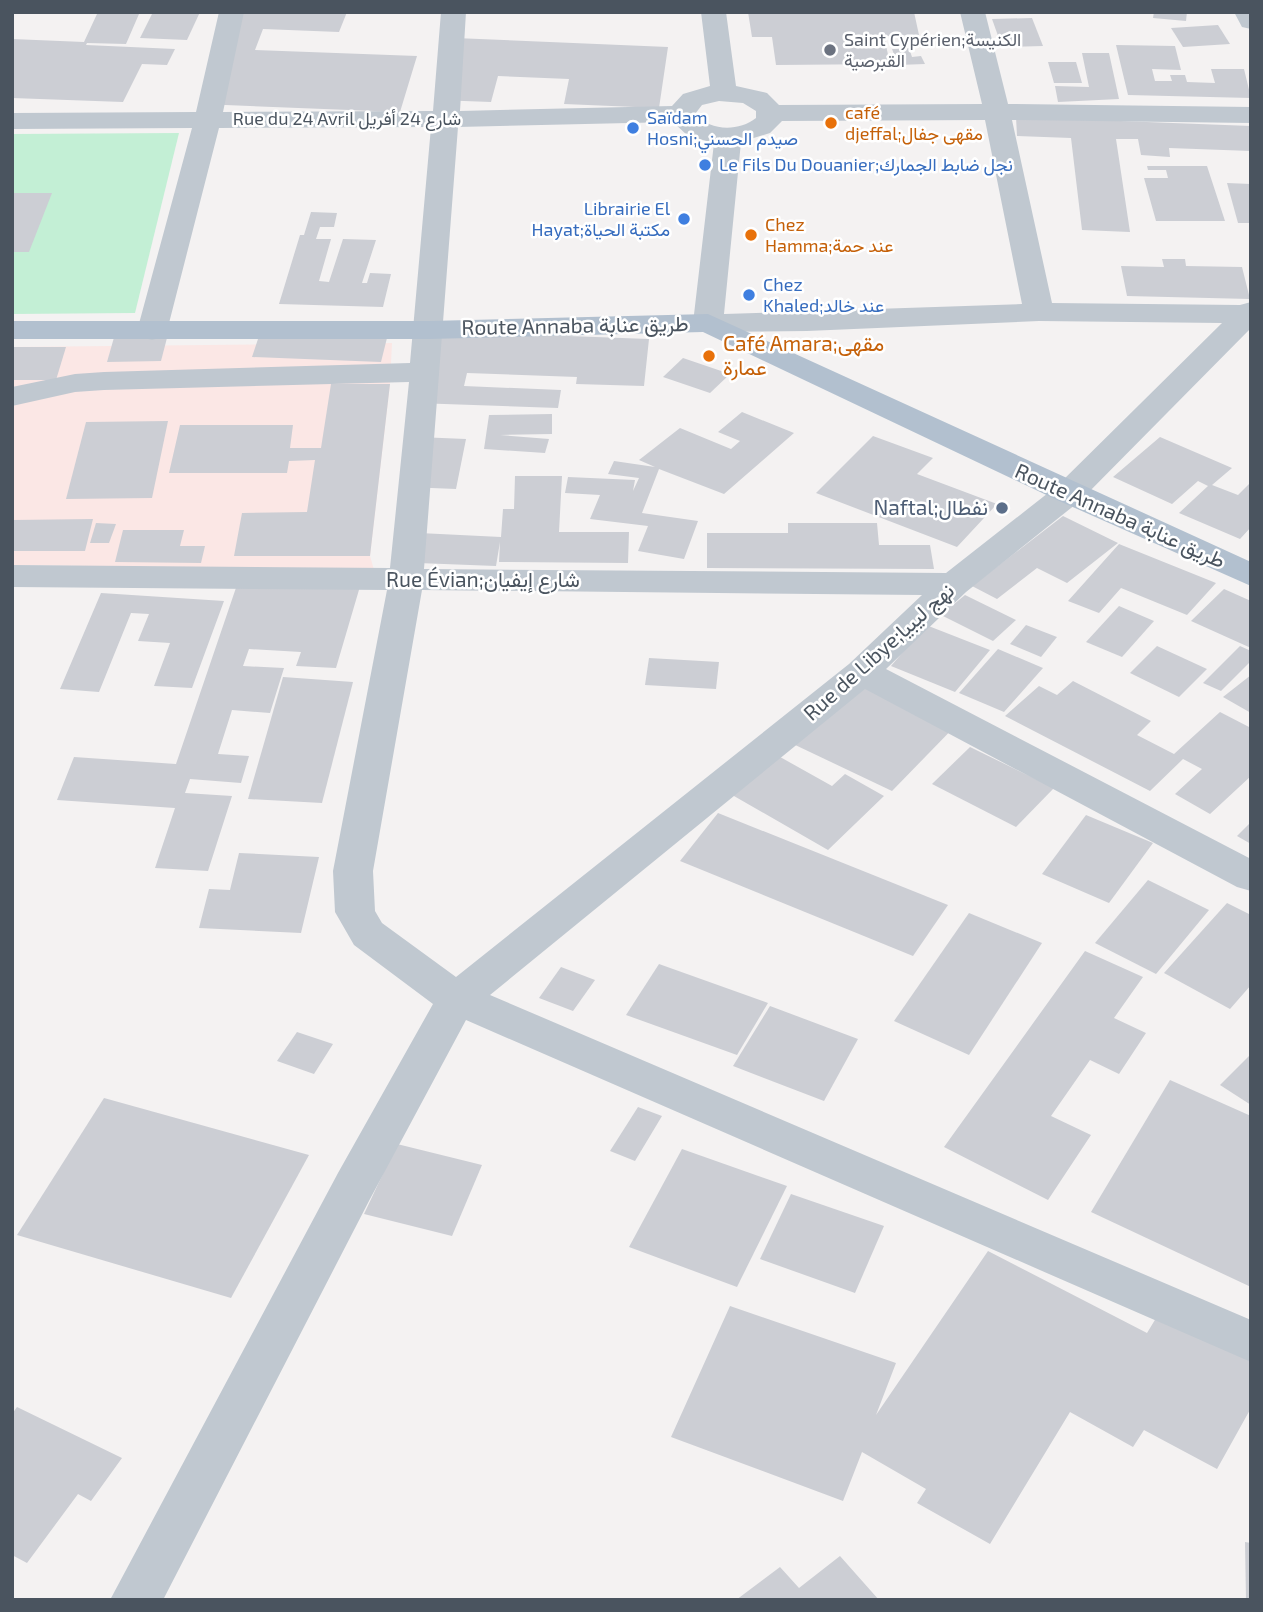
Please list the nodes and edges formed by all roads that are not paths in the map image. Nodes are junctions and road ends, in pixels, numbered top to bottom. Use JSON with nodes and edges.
{"nodes":[{"id":1,"x":232,"y":12,"type":"edge"},
{"id":2,"x":454,"y":12,"type":"edge"},
{"id":3,"x":713,"y":12,"type":"edge"},
{"id":4,"x":972,"y":12,"type":"edge"},
{"id":5,"x":1246,"y":12,"type":"edge"},
{"id":6,"x":1251,"y":22,"type":"edge"},
{"id":7,"x":724,"y":93,"type":"junction"},
{"id":8,"x":997,"y":112,"type":"junction"},
{"id":9,"x":771,"y":113,"type":"junction"},
{"id":10,"x":681,"y":114,"type":"junction"},
{"id":11,"x":1251,"y":115,"type":"edge"},
{"id":12,"x":208,"y":119,"type":"junction"},
{"id":13,"x":446,"y":119,"type":"junction"},
{"id":14,"x":12,"y":121,"type":"edge"},
{"id":15,"x":728,"y":135,"type":"junction"},
{"id":16,"x":1039,"y":312,"type":"junction"},
{"id":17,"x":1250,"y":313,"type":"edge"},
{"id":18,"x":708,"y":323,"type":"junction"},
{"id":19,"x":12,"y":330,"type":"edge"},
{"id":20,"x":429,"y":330,"type":"junction"},
{"id":21,"x":152,"y":331,"type":"junction"},
{"id":22,"x":426,"y":372,"type":"junction"},
{"id":23,"x":12,"y":397,"type":"edge"},
{"id":24,"x":1069,"y":493,"type":"junction"},
{"id":25,"x":1251,"y":575,"type":"edge"},
{"id":26,"x":12,"y":576,"type":"edge"},
{"id":27,"x":407,"y":580,"type":"junction"},
{"id":28,"x":954,"y":584,"type":"junction"},
{"id":29,"x":862,"y":673,"type":"junction"},
{"id":30,"x":1251,"y":877,"type":"edge"},
{"id":31,"x":457,"y":999,"type":"junction"},
{"id":32,"x":1251,"y":1342,"type":"edge"},
{"id":33,"x":136,"y":1600,"type":"edge"}],
"edges":[{"from":1,"to":12,"type":"street"},
{"from":2,"to":13,"type":"street"},
{"from":3,"to":7,"type":"street"},
{"from":4,"to":8,"type":"street"},
{"from":5,"to":6,"type":"street"},
{"from":7,"to":9,"type":"street"},
{"from":7,"to":10,"type":"street"},
{"from":8,"to":9,"type":"street"},
{"from":8,"to":11,"type":"street"},
{"from":8,"to":16,"type":"street"},
{"from":9,"to":15,"type":"street"},
{"from":10,"to":13,"type":"street","name":"Rue du 24 Avril شارع 24 أفريل"},
{"from":10,"to":15,"type":"street"},
{"from":12,"to":13,"type":"street","name":"Rue du 24 Avril شارع 24 أفريل"},
{"from":12,"to":14,"type":"street","name":"Rue du 24 Avril شارع 24 أفريل"},
{"from":12,"to":21,"type":"street"},
{"from":13,"to":20,"type":"street"},
{"from":15,"to":18,"type":"street"},
{"from":16,"to":17,"type":"street"},
{"from":16,"to":18,"type":"street"},
{"from":17,"to":24,"type":"street","name":"Rue de Libye;نهج ليبيا"},
{"from":18,"to":20,"type":"main road","name":"Route Annaba طريق عنابة"},
{"from":18,"to":24,"type":"main road","name":"Route Annaba طريق عنابة"},
{"from":19,"to":21,"type":"main road","name":"Route Annaba طريق عنابة"},
{"from":20,"to":21,"type":"main road","name":"Route Annaba طريق عنابة"},
{"from":20,"to":22,"type":"street"},
{"from":22,"to":23,"type":"street"},
{"from":22,"to":27,"type":"street"},
{"from":24,"to":25,"type":"main road","name":"Route Annaba طريق عنابة"},
{"from":24,"to":28,"type":"street","name":"Rue de Libye;نهج ليبيا"},
{"from":26,"to":27,"type":"street","name":"Rue Évian;شارع إيفيان"},
{"from":27,"to":28,"type":"street","name":"Rue Évian;شارع إيفيان"},
{"from":27,"to":31,"type":"street"},
{"from":28,"to":29,"type":"street","name":"Rue de Libye;نهج ليبيا"},
{"from":29,"to":30,"type":"street"},
{"from":29,"to":31,"type":"street","name":"Rue de Libye;نهج ليبيا"},
{"from":31,"to":32,"type":"street"},
{"from":31,"to":33,"type":"street"}]}
